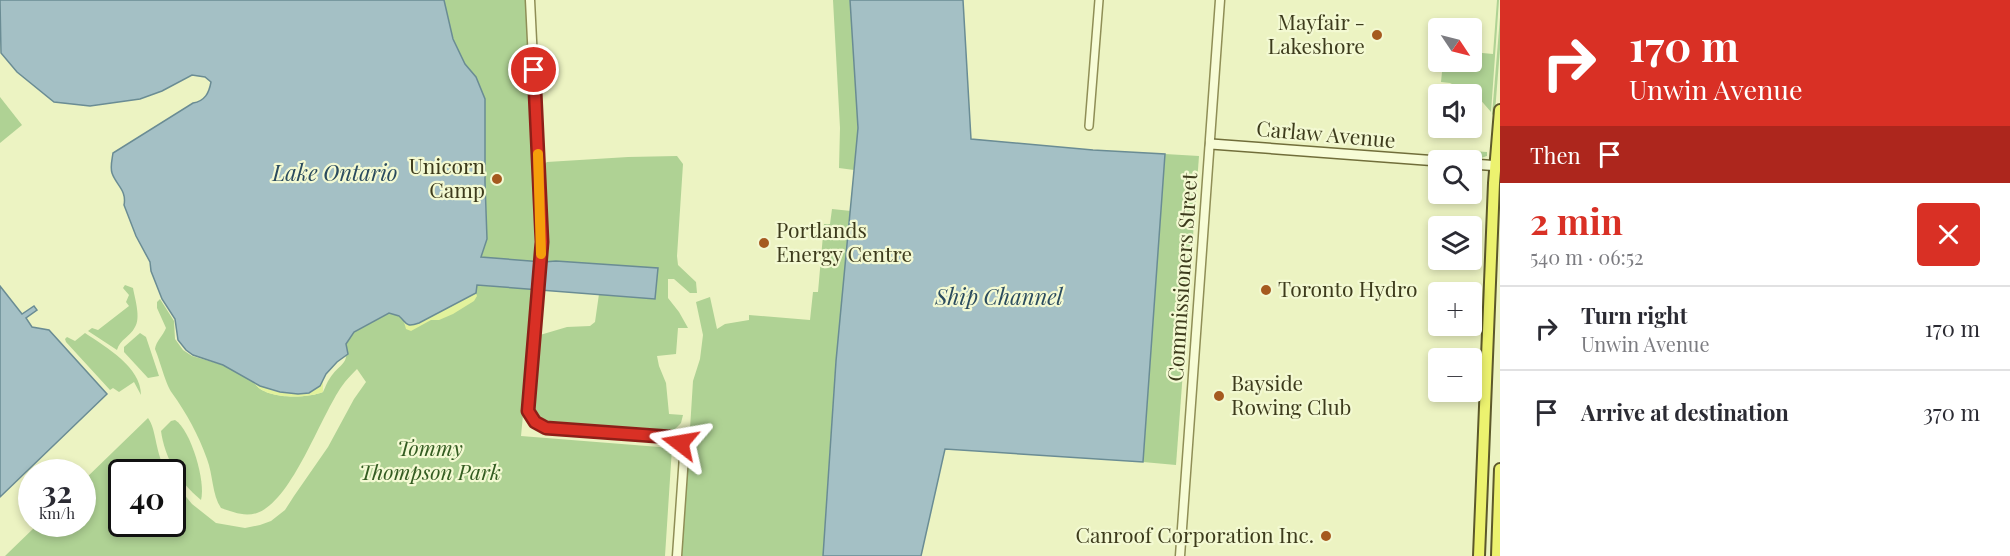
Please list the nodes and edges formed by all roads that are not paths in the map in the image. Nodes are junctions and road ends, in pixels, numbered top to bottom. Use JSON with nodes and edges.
{"nodes":[{"id":1,"x":530,"y":0,"type":"edge"},
{"id":2,"x":1099,"y":0,"type":"edge"},
{"id":3,"x":1220,"y":0,"type":"edge"},
{"id":4,"x":1500,"y":110,"type":"edge"},
{"id":5,"x":1089,"y":126,"type":"dead end"},
{"id":6,"x":1210,"y":144,"type":"junction"},
{"id":7,"x":1428,"y":160,"type":"edge"},
{"id":8,"x":1482,"y":165,"type":"edge"},
{"id":9,"x":1498,"y":166,"type":"edge"},
{"id":10,"x":1500,"y":469,"type":"edge"},
{"id":11,"x":677,"y":556,"type":"edge"},
{"id":12,"x":1180,"y":556,"type":"edge"},
{"id":13,"x":1479,"y":556,"type":"edge"},
{"id":14,"x":1497,"y":556,"type":"edge"}],
"edges":[{"from":1,"to":11,"type":"street"},
{"from":2,"to":5,"type":"street"},
{"from":3,"to":6,"type":"street","name":"Commissioners Street"},
{"from":4,"to":9,"type":"highway"},
{"from":6,"to":7,"type":"main road","name":"Carlaw Avenue"},
{"from":6,"to":12,"type":"street","name":"Commissioners Street"},
{"from":8,"to":9,"type":"main road"},
{"from":9,"to":13,"type":"highway"},
{"from":10,"to":14,"type":"highway"}]}
